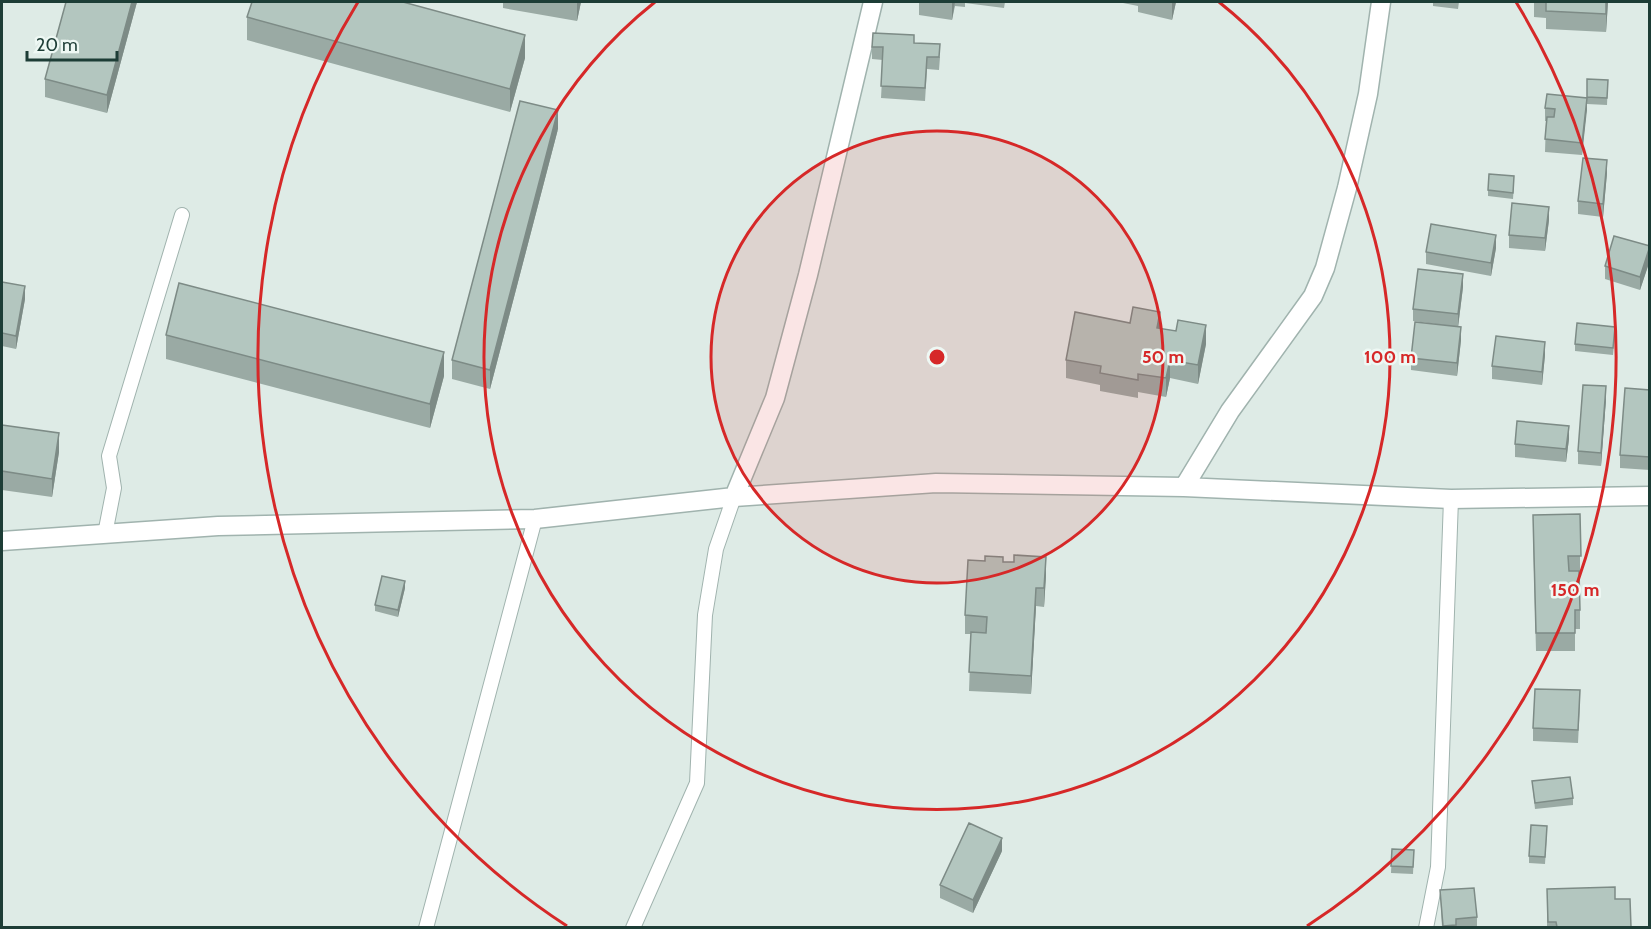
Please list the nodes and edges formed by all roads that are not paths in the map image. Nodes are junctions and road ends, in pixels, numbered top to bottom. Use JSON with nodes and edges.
{"nodes":[{"id":1,"x":873,"y":2,"type":"edge"},
{"id":2,"x":1381,"y":2,"type":"edge"},
{"id":3,"x":182,"y":215,"type":"dead end"},
{"id":4,"x":1184,"y":487,"type":"junction"},
{"id":5,"x":1650,"y":496,"type":"edge"},
{"id":6,"x":734,"y":497,"type":"junction"},
{"id":7,"x":1451,"y":499,"type":"junction"},
{"id":8,"x":535,"y":519,"type":"junction"},
{"id":9,"x":105,"y":534,"type":"junction"},
{"id":10,"x":2,"y":541,"type":"edge"},
{"id":11,"x":426,"y":927,"type":"edge"},
{"id":12,"x":633,"y":927,"type":"edge"},
{"id":13,"x":1426,"y":927,"type":"edge"}],
"edges":[{"from":1,"to":6,"type":"street"},
{"from":2,"to":4,"type":"street"},
{"from":3,"to":9,"type":"lane"},
{"from":4,"to":6,"type":"street"},
{"from":4,"to":7,"type":"street"},
{"from":5,"to":7,"type":"street"},
{"from":6,"to":8,"type":"street"},
{"from":6,"to":12,"type":"lane"},
{"from":7,"to":13,"type":"lane"},
{"from":8,"to":9,"type":"street"},
{"from":8,"to":11,"type":"lane"},
{"from":9,"to":10,"type":"street"}]}
